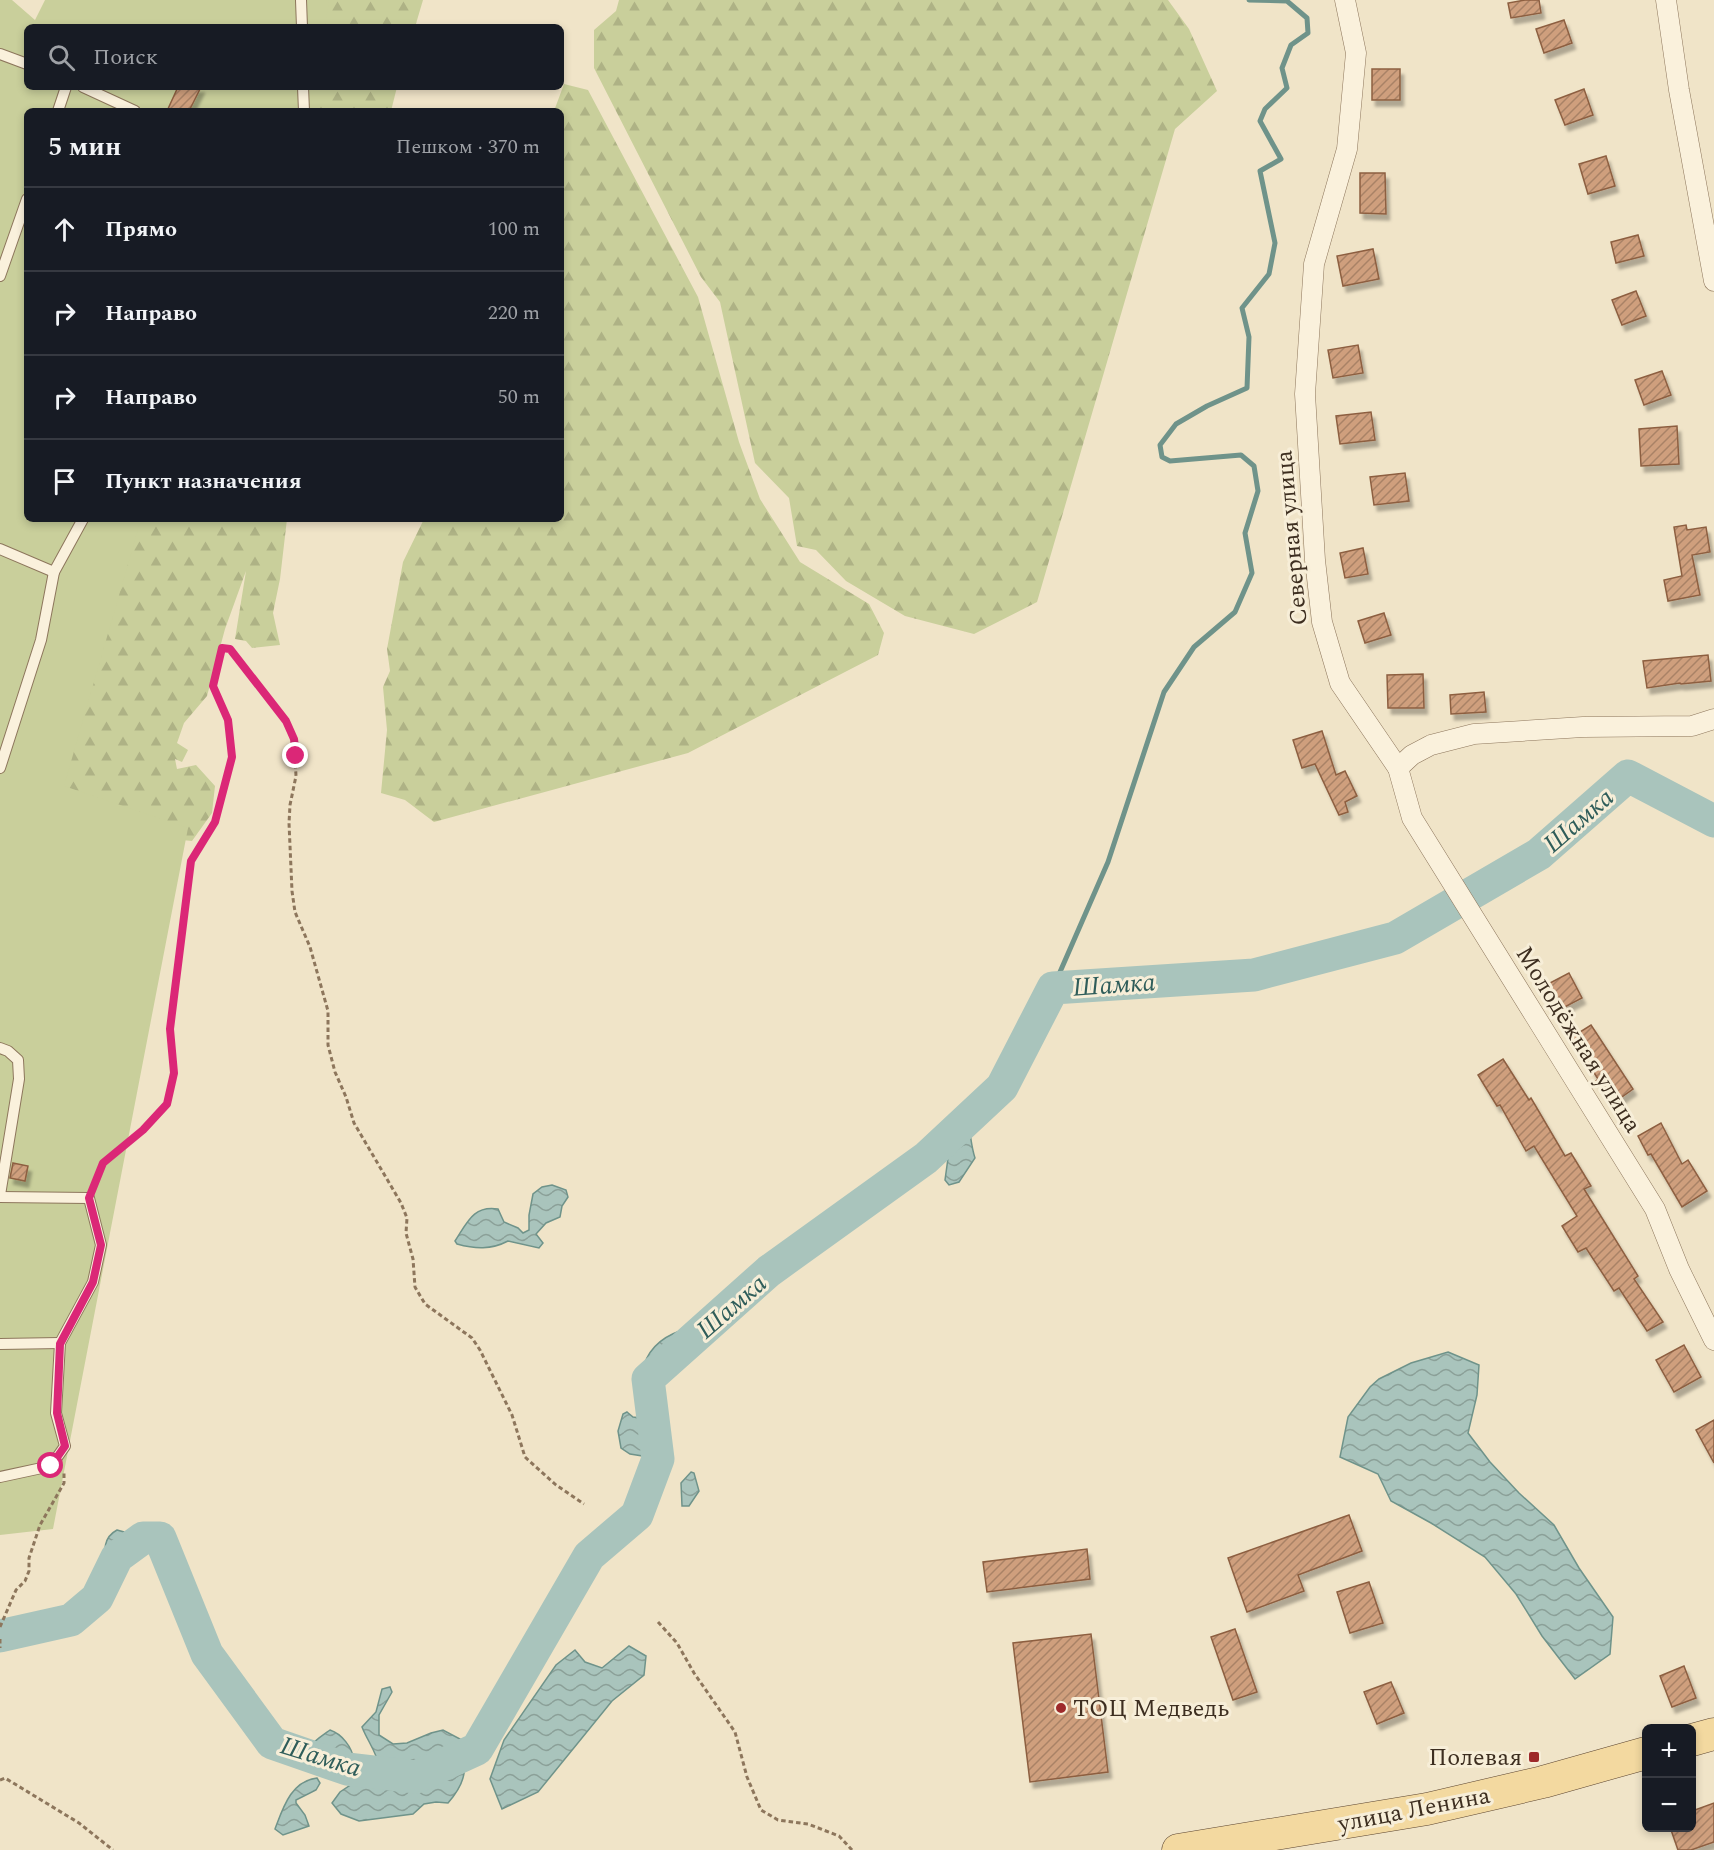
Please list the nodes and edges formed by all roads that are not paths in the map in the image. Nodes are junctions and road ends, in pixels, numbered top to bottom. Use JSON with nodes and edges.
{"nodes":[{"id":1,"x":302,"y":0,"type":"edge"},
{"id":2,"x":1345,"y":0,"type":"edge"},
{"id":3,"x":1666,"y":0,"type":"edge"},
{"id":4,"x":302,"y":24,"type":"edge"},
{"id":5,"x":0,"y":54,"type":"edge"},
{"id":6,"x":24,"y":63,"type":"edge"},
{"id":7,"x":65,"y":90,"type":"edge"},
{"id":8,"x":90,"y":90,"type":"edge"},
{"id":9,"x":303,"y":90,"type":"edge"},
{"id":10,"x":59,"y":108,"type":"edge"},
{"id":11,"x":128,"y":108,"type":"edge"},
{"id":12,"x":304,"y":108,"type":"edge"},
{"id":13,"x":24,"y":208,"type":"edge"},
{"id":14,"x":0,"y":276,"type":"edge"},
{"id":15,"x":1714,"y":281,"type":"edge"},
{"id":16,"x":81,"y":522,"type":"edge"},
{"id":17,"x":0,"y":549,"type":"edge"},
{"id":18,"x":54,"y":572,"type":"junction"},
{"id":19,"x":1714,"y":719,"type":"edge"},
{"id":20,"x":0,"y":768,"type":"edge"},
{"id":21,"x":1398,"y":768,"type":"junction"},
{"id":22,"x":0,"y":1048,"type":"edge"},
{"id":23,"x":0,"y":1196,"type":"edge"},
{"id":24,"x":1714,"y":1340,"type":"edge"},
{"id":25,"x":0,"y":1344,"type":"edge"},
{"id":26,"x":60,"y":1344,"type":"junction"},
{"id":27,"x":0,"y":1477,"type":"edge"},
{"id":28,"x":1714,"y":1734,"type":"edge"},
{"id":29,"x":1696,"y":1739,"type":"edge"},
{"id":30,"x":1642,"y":1755,"type":"edge"},
{"id":31,"x":1178,"y":1850,"type":"edge"}],
"edges":[{"from":1,"to":4,"type":"lane"},
{"from":2,"to":21,"type":"street","name":"Северная улица"},
{"from":3,"to":15,"type":"street"},
{"from":5,"to":6,"type":"lane"},
{"from":7,"to":10,"type":"lane"},
{"from":8,"to":11,"type":"lane"},
{"from":9,"to":12,"type":"lane"},
{"from":13,"to":14,"type":"lane"},
{"from":16,"to":18,"type":"lane"},
{"from":17,"to":18,"type":"lane"},
{"from":18,"to":20,"type":"lane"},
{"from":19,"to":21,"type":"street"},
{"from":21,"to":24,"type":"street","name":"Молодёжная улица"},
{"from":22,"to":23,"type":"lane"},
{"from":23,"to":26,"type":"lane"},
{"from":25,"to":26,"type":"lane"},
{"from":26,"to":27,"type":"lane"},
{"from":28,"to":29,"type":"main road"},
{"from":30,"to":31,"type":"main road","name":"улица Ленина"}]}
